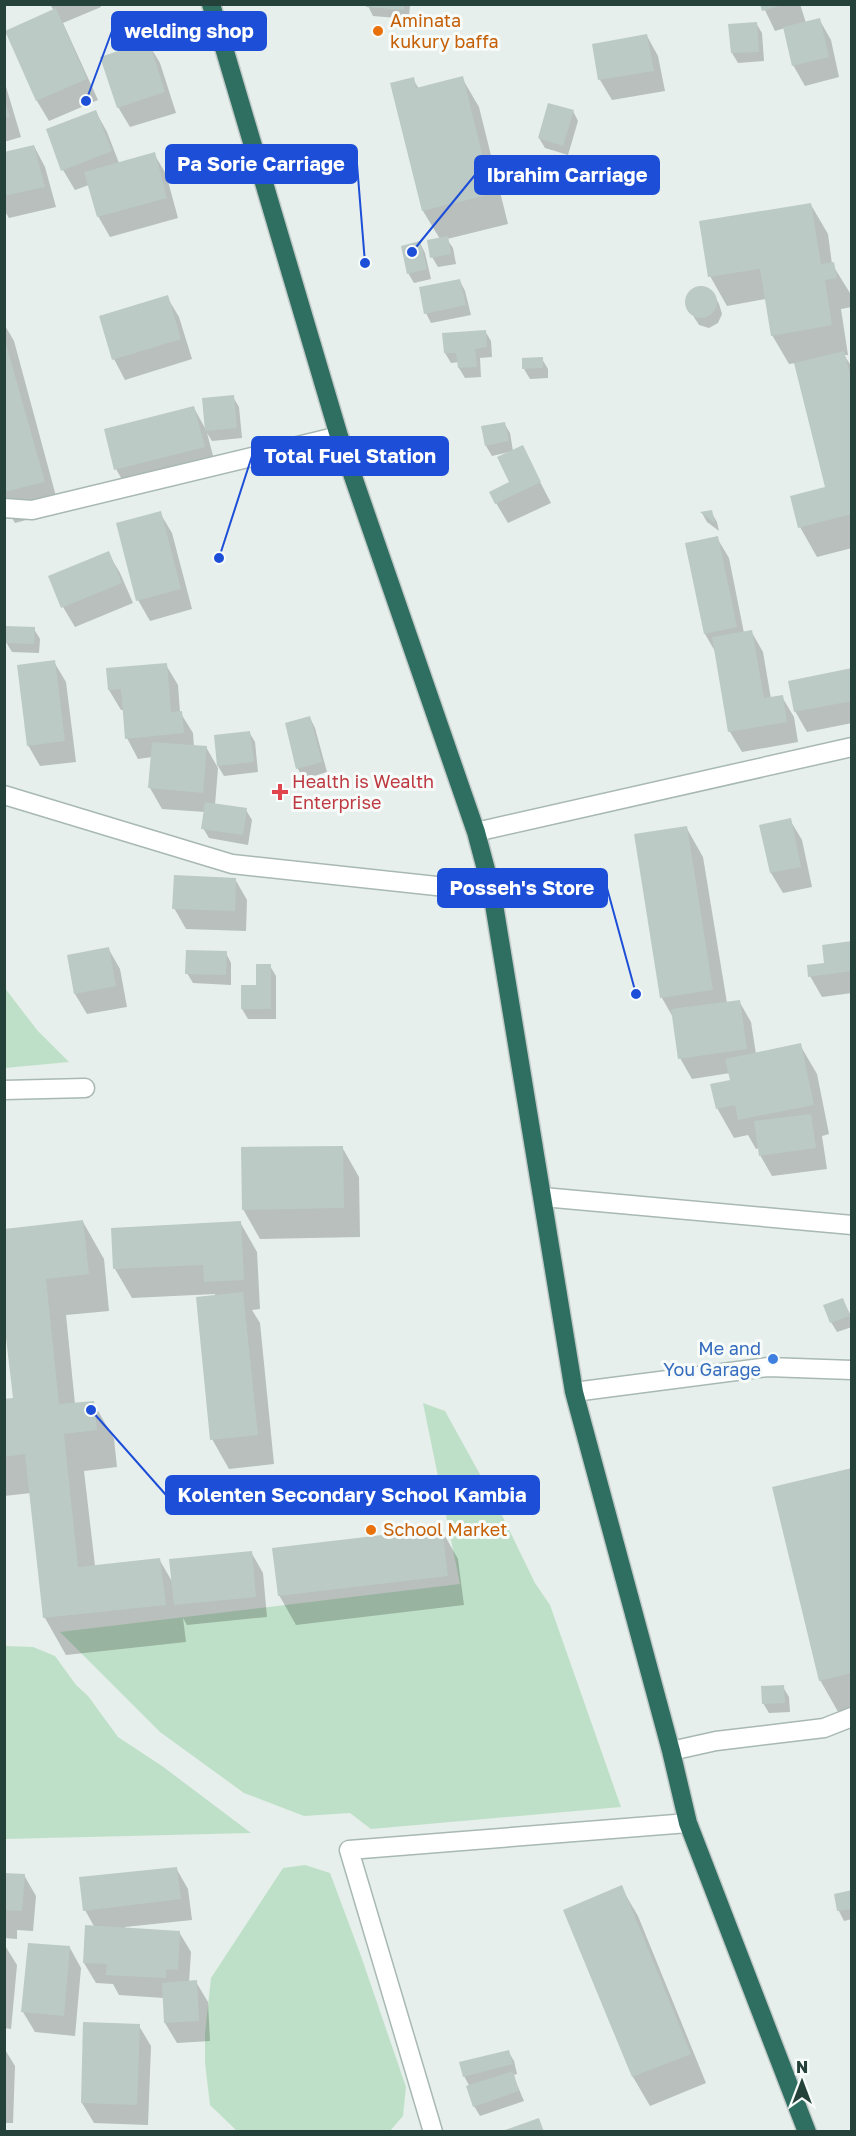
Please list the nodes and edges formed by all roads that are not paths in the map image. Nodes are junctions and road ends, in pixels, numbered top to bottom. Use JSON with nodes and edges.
{"nodes":[{"id":1,"x":211,"y":4,"type":"edge"},
{"id":2,"x":339,"y":436,"type":"junction"},
{"id":3,"x":4,"y":508,"type":"edge"},
{"id":4,"x":852,"y":747,"type":"edge"},
{"id":5,"x":4,"y":795,"type":"edge"},
{"id":6,"x":476,"y":832,"type":"junction"},
{"id":7,"x":492,"y":892,"type":"junction"},
{"id":8,"x":85,"y":1088,"type":"dead end"},
{"id":9,"x":4,"y":1090,"type":"edge"},
{"id":10,"x":543,"y":1197,"type":"junction"},
{"id":11,"x":852,"y":1225,"type":"edge"},
{"id":12,"x":852,"y":1370,"type":"edge"},
{"id":13,"x":574,"y":1392,"type":"junction"},
{"id":14,"x":852,"y":1718,"type":"edge"},
{"id":15,"x":671,"y":1751,"type":"junction"},
{"id":16,"x":688,"y":1823,"type":"junction"},
{"id":17,"x":434,"y":2132,"type":"edge"},
{"id":18,"x":807,"y":2132,"type":"edge"}],
"edges":[{"from":1,"to":2,"type":"highway"},
{"from":2,"to":3,"type":"street"},
{"from":2,"to":6,"type":"highway"},
{"from":4,"to":6,"type":"street"},
{"from":5,"to":7,"type":"street"},
{"from":6,"to":7,"type":"highway"},
{"from":7,"to":10,"type":"highway"},
{"from":8,"to":9,"type":"street"},
{"from":10,"to":11,"type":"street"},
{"from":10,"to":13,"type":"highway"},
{"from":12,"to":13,"type":"street"},
{"from":13,"to":15,"type":"highway"},
{"from":14,"to":15,"type":"street"},
{"from":15,"to":16,"type":"highway"},
{"from":16,"to":17,"type":"street"},
{"from":16,"to":18,"type":"highway"}]}
